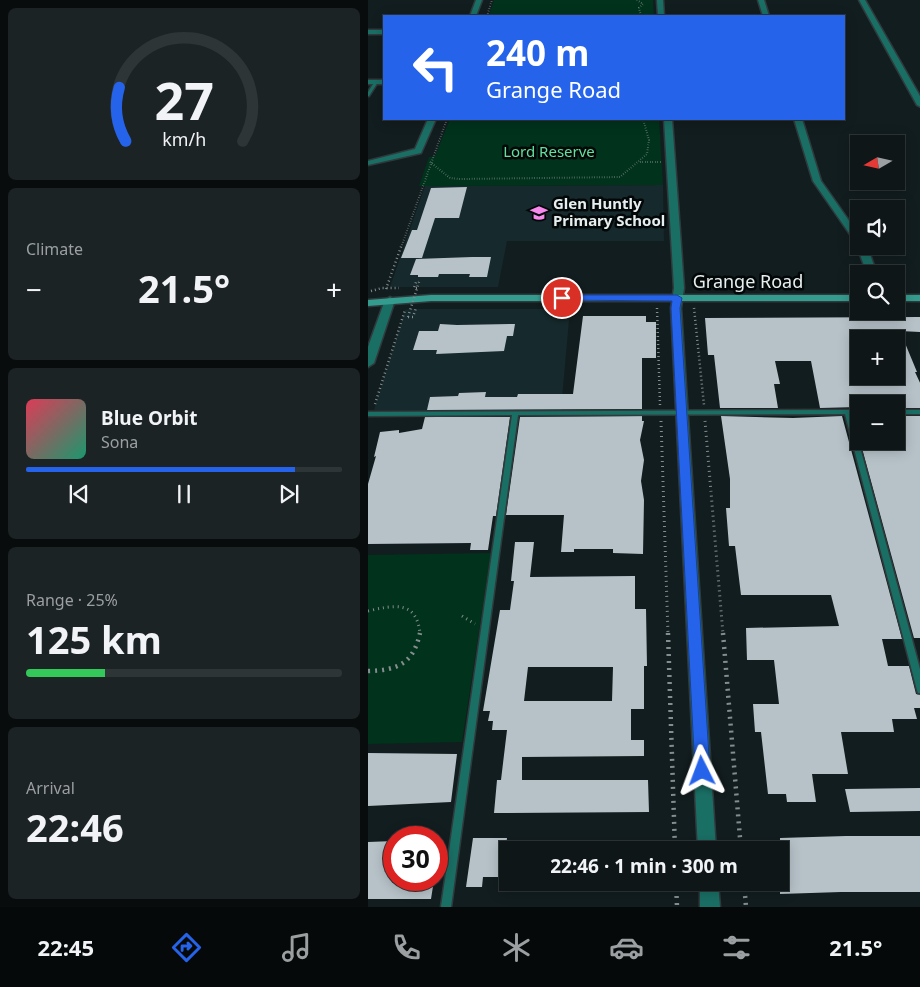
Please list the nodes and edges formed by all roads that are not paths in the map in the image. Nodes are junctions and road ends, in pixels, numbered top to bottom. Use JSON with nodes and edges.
{"nodes":[{"id":1,"x":479,"y":0,"type":"edge"},
{"id":2,"x":660,"y":0,"type":"edge"},
{"id":3,"x":760,"y":0,"type":"edge"},
{"id":4,"x":862,"y":0,"type":"edge"},
{"id":5,"x":473,"y":15,"type":"edge"},
{"id":6,"x":661,"y":15,"type":"edge"},
{"id":7,"x":766,"y":15,"type":"edge"},
{"id":8,"x":368,"y":32,"type":"edge"},
{"id":9,"x":383,"y":32,"type":"edge"},
{"id":10,"x":368,"y":82,"type":"edge"},
{"id":11,"x":380,"y":82,"type":"edge"},
{"id":12,"x":368,"y":96,"type":"edge"},
{"id":13,"x":920,"y":105,"type":"edge"},
{"id":14,"x":432,"y":120,"type":"edge"},
{"id":15,"x":668,"y":120,"type":"edge"},
{"id":16,"x":798,"y":120,"type":"edge"},
{"id":17,"x":368,"y":163,"type":"edge"},
{"id":18,"x":850,"y":228,"type":"edge"},
{"id":19,"x":677,"y":298,"type":"junction"},
{"id":20,"x":850,"y":298,"type":"edge"},
{"id":21,"x":905,"y":298,"type":"edge"},
{"id":22,"x":920,"y":298,"type":"edge"},
{"id":23,"x":379,"y":302,"type":"edge"},
{"id":24,"x":368,"y":363,"type":"edge"},
{"id":25,"x":847,"y":412,"type":"joint"},
{"id":26,"x":905,"y":412,"type":"edge"},
{"id":27,"x":920,"y":412,"type":"edge"},
{"id":28,"x":370,"y":414,"type":"edge"},
{"id":29,"x":515,"y":414,"type":"junction"},
{"id":30,"x":682,"y":414,"type":"junction"},
{"id":31,"x":920,"y":690,"type":"edge"},
{"id":32,"x":706,"y":841,"type":"edge"},
{"id":33,"x":709,"y":891,"type":"edge"},
{"id":34,"x":446,"y":907,"type":"edge"},
{"id":35,"x":710,"y":907,"type":"edge"}],
"edges":[{"from":1,"to":5,"type":"street"},
{"from":2,"to":6,"type":"street"},
{"from":3,"to":7,"type":"street"},
{"from":4,"to":13,"type":"street"},
{"from":8,"to":9,"type":"street"},
{"from":10,"to":11,"type":"street"},
{"from":11,"to":12,"type":"lane"},
{"from":14,"to":17,"type":"street"},
{"from":15,"to":19,"type":"street"},
{"from":16,"to":18,"type":"street"},
{"from":19,"to":20,"type":"main road","name":"Grange Road"},
{"from":19,"to":23,"type":"main road","name":"Grange Road"},
{"from":19,"to":30,"type":"street"},
{"from":21,"to":22,"type":"main road"},
{"from":23,"to":24,"type":"street"},
{"from":25,"to":30,"type":"lane"},
{"from":25,"to":31,"type":"lane"},
{"from":26,"to":27,"type":"lane"},
{"from":28,"to":29,"type":"lane"},
{"from":29,"to":30,"type":"lane"},
{"from":29,"to":34,"type":"lane"},
{"from":30,"to":32,"type":"street"},
{"from":33,"to":35,"type":"street"}]}
